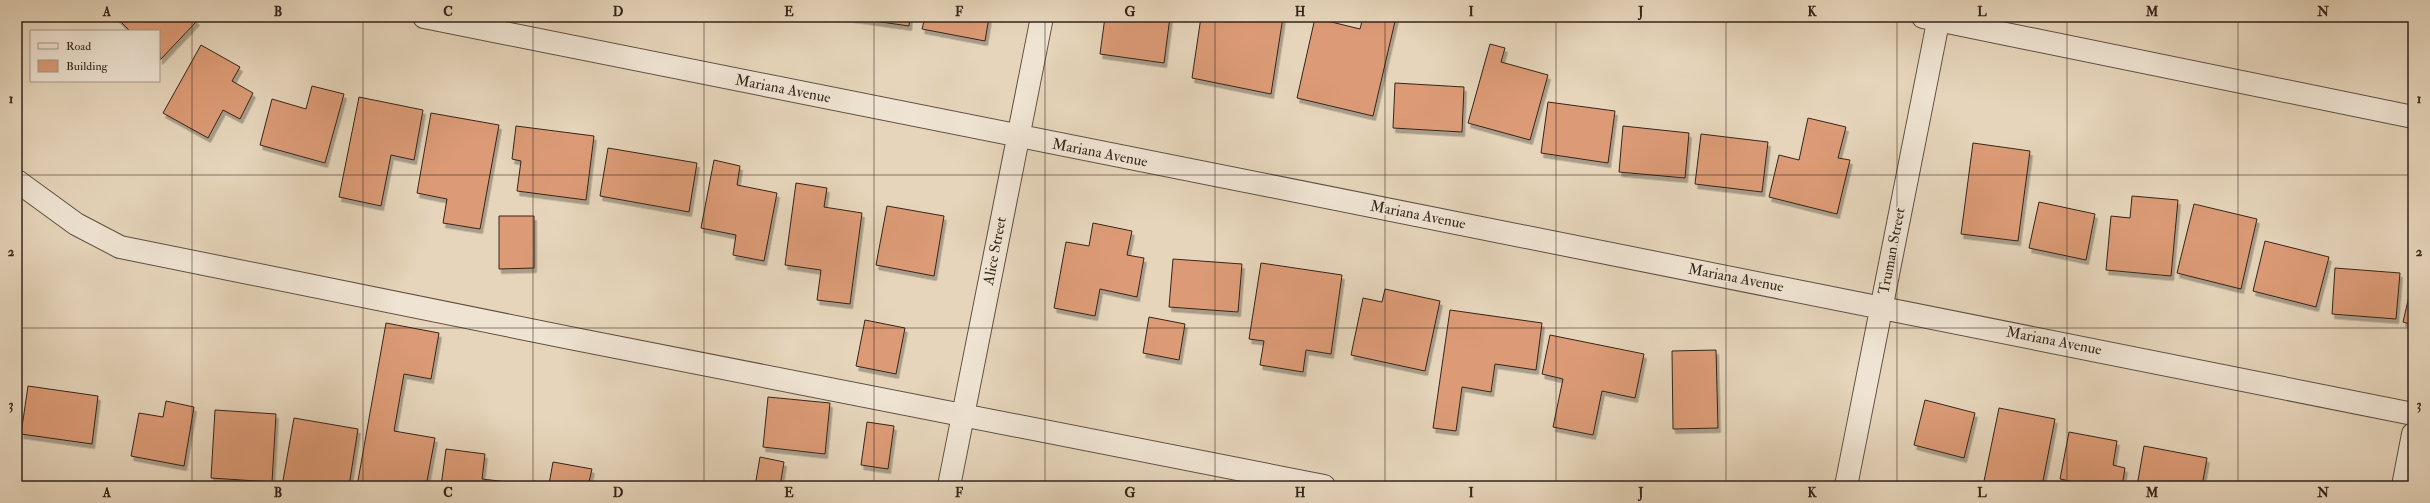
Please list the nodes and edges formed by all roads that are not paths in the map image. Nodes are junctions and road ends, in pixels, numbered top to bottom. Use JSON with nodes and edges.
{"nodes":[{"id":1,"x":424,"y":17,"type":"edge"},
{"id":2,"x":1042,"y":17,"type":"edge"},
{"id":3,"x":1933,"y":18,"type":"edge"},
{"id":4,"x":2413,"y":117,"type":"edge"},
{"id":5,"x":1018,"y":137,"type":"junction"},
{"id":6,"x":17,"y":181,"type":"edge"},
{"id":7,"x":1881,"y":306,"type":"junction"},
{"id":8,"x":963,"y":414,"type":"junction"},
{"id":9,"x":2413,"y":414,"type":"edge"},
{"id":10,"x":2413,"y":434,"type":"edge"},
{"id":11,"x":949,"y":486,"type":"edge"},
{"id":12,"x":1324,"y":486,"type":"edge"},
{"id":13,"x":1846,"y":486,"type":"edge"},
{"id":14,"x":2403,"y":486,"type":"edge"}],
"edges":[{"from":1,"to":5,"type":"street","name":"Mariana Avenue"},
{"from":2,"to":5,"type":"street","name":"Alice Street"},
{"from":3,"to":4,"type":"street"},
{"from":3,"to":7,"type":"street","name":"Truman Street"},
{"from":5,"to":7,"type":"street","name":"Mariana Avenue"},
{"from":5,"to":8,"type":"street","name":"Alice Street"},
{"from":6,"to":8,"type":"street"},
{"from":7,"to":9,"type":"street","name":"Mariana Avenue"},
{"from":7,"to":13,"type":"street","name":"Truman Street"},
{"from":8,"to":11,"type":"street","name":"Alice Street"},
{"from":8,"to":12,"type":"street"},
{"from":10,"to":14,"type":"street"}]}
